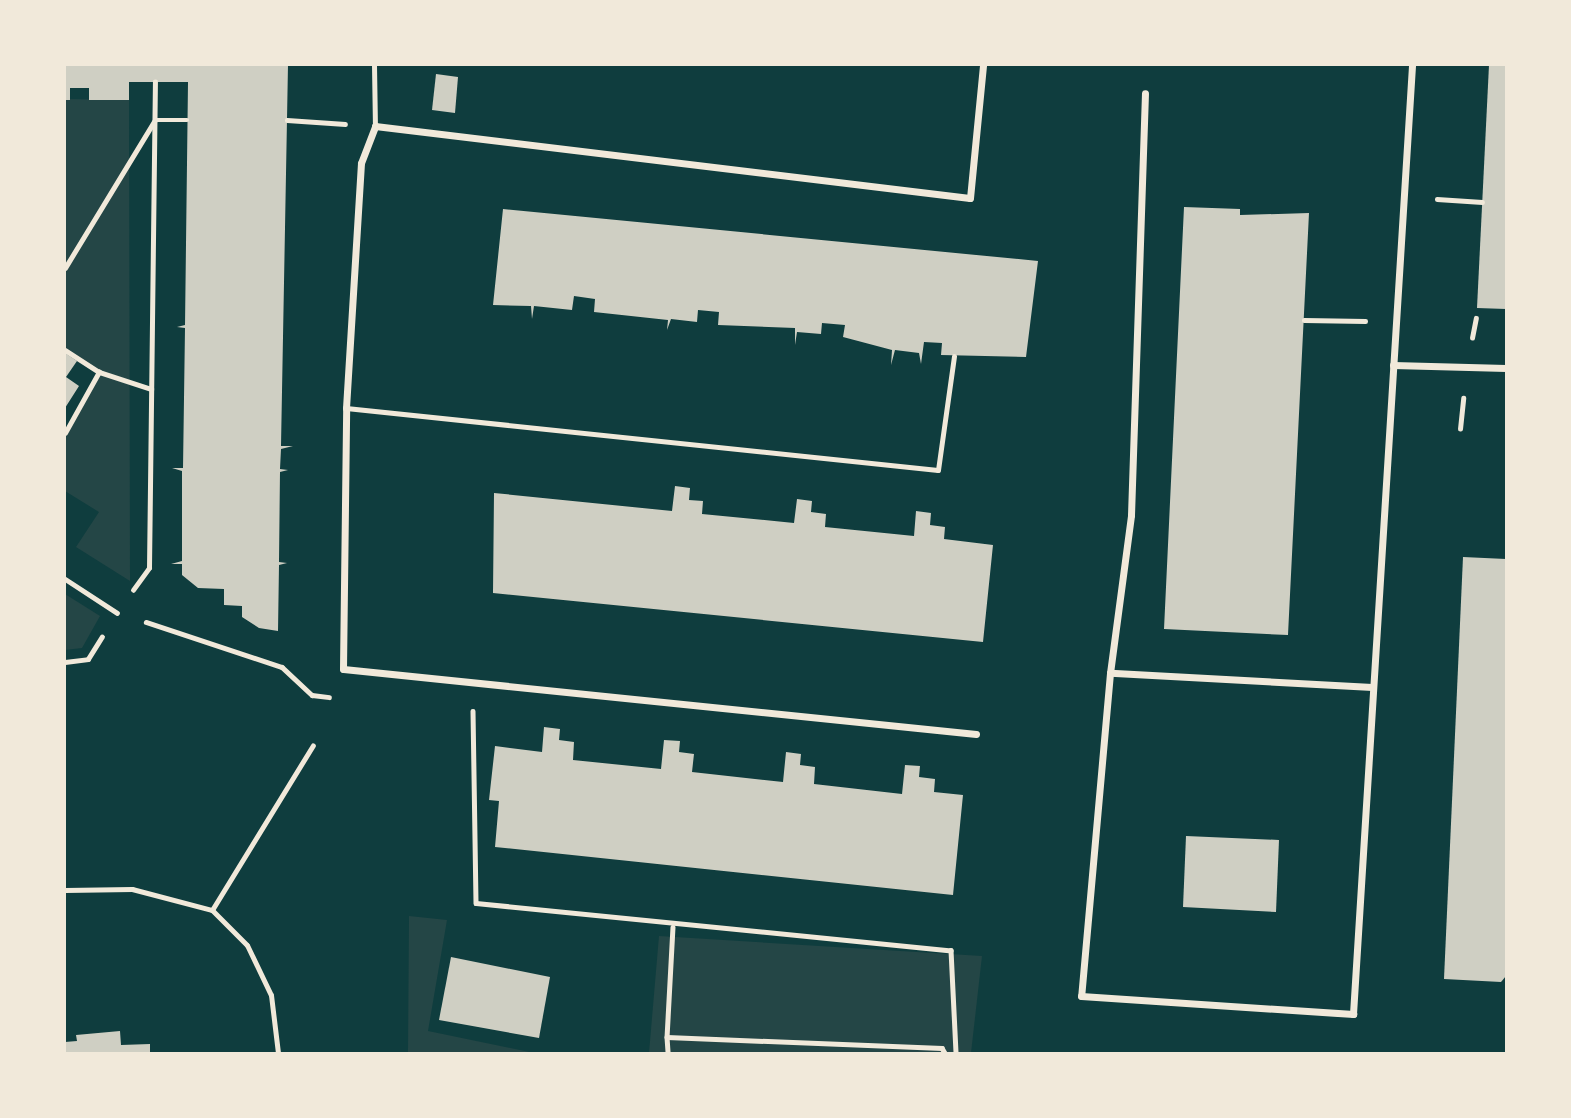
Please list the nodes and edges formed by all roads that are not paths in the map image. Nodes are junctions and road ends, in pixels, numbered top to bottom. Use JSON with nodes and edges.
{"nodes":[{"id":1,"x":374,"y":65,"type":"edge"},
{"id":2,"x":983,"y":65,"type":"edge"},
{"id":3,"x":1412,"y":65,"type":"edge"},
{"id":4,"x":1145,"y":93,"type":"dead end"},
{"id":5,"x":375,"y":126,"type":"junction"},
{"id":6,"x":954,"y":356,"type":"dead end"},
{"id":7,"x":1393,"y":365,"type":"junction"},
{"id":8,"x":1506,"y":368,"type":"edge"},
{"id":9,"x":346,"y":408,"type":"junction"},
{"id":10,"x":65,"y":579,"type":"edge"},
{"id":11,"x":117,"y":613,"type":"road end"},
{"id":12,"x":1110,"y":673,"type":"junction"},
{"id":13,"x":1372,"y":687,"type":"junction"},
{"id":14,"x":976,"y":734,"type":"dead end"},
{"id":15,"x":313,"y":745,"type":"dead end"},
{"id":16,"x":65,"y":890,"type":"edge"},
{"id":17,"x":212,"y":910,"type":"junction"},
{"id":18,"x":278,"y":1053,"type":"edge"}],
"edges":[{"from":1,"to":5,"type":"lane"},
{"from":2,"to":5,"type":"street"},
{"from":3,"to":7,"type":"street"},
{"from":4,"to":12,"type":"street"},
{"from":5,"to":9,"type":"street"},
{"from":6,"to":9,"type":"lane"},
{"from":7,"to":8,"type":"street"},
{"from":7,"to":13,"type":"street"},
{"from":9,"to":14,"type":"street"},
{"from":10,"to":11,"type":"lane"},
{"from":12,"to":13,"type":"street"},
{"from":12,"to":13,"type":"street"},
{"from":15,"to":17,"type":"lane"},
{"from":16,"to":17,"type":"lane"},
{"from":17,"to":18,"type":"lane"}]}
